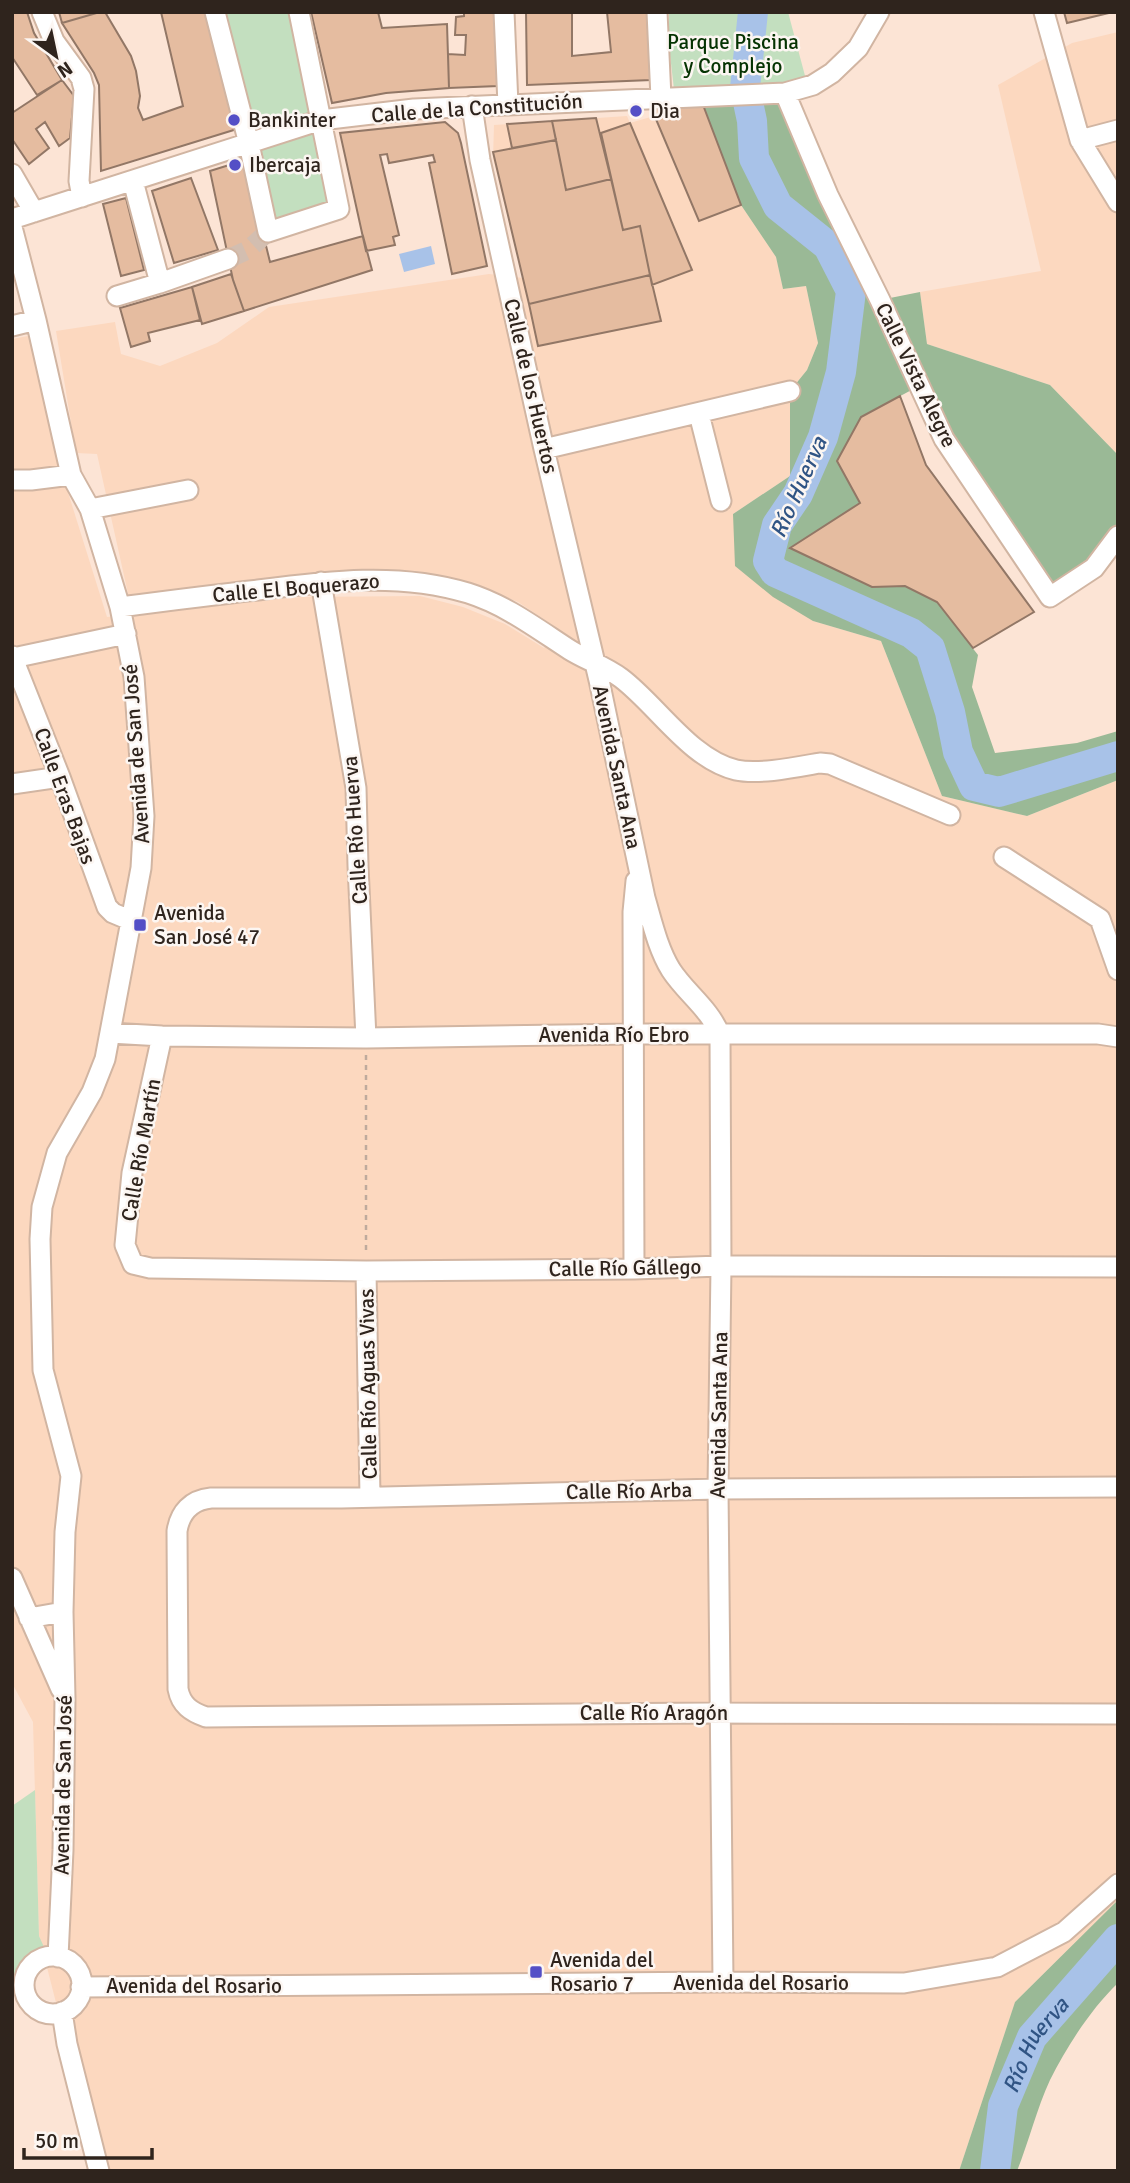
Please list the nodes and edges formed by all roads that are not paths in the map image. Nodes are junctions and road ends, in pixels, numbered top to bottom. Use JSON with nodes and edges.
{"nodes":[{"id":1,"x":42,"y":12,"type":"edge"},
{"id":2,"x":215,"y":12,"type":"edge"},
{"id":3,"x":299,"y":12,"type":"edge"},
{"id":4,"x":504,"y":12,"type":"edge"},
{"id":5,"x":657,"y":12,"type":"edge"},
{"id":6,"x":1044,"y":12,"type":"edge"},
{"id":7,"x":872,"y":15,"type":"edge"},
{"id":8,"x":785,"y":93,"type":"junction"},
{"id":9,"x":661,"y":98,"type":"junction"},
{"id":10,"x":508,"y":105,"type":"junction"},
{"id":11,"x":472,"y":106,"type":"junction"},
{"id":12,"x":321,"y":120,"type":"junction"},
{"id":13,"x":1118,"y":131,"type":"edge"},
{"id":14,"x":1080,"y":140,"type":"junction"},
{"id":15,"x":248,"y":144,"type":"junction"},
{"id":16,"x":12,"y":174,"type":"edge"},
{"id":17,"x":133,"y":181,"type":"junction"},
{"id":18,"x":82,"y":197,"type":"junction"},
{"id":19,"x":1118,"y":202,"type":"edge"},
{"id":20,"x":34,"y":212,"type":"junction"},
{"id":21,"x":12,"y":219,"type":"edge"},
{"id":22,"x":12,"y":227,"type":"edge"},
{"id":23,"x":228,"y":259,"type":"tunnel mouth"},
{"id":24,"x":160,"y":283,"type":"junction"},
{"id":25,"x":117,"y":296,"type":"dead end"},
{"id":26,"x":36,"y":320,"type":"junction"},
{"id":27,"x":12,"y":326,"type":"edge"},
{"id":28,"x":790,"y":391,"type":"dead end"},
{"id":29,"x":699,"y":414,"type":"junction"},
{"id":30,"x":544,"y":449,"type":"junction"},
{"id":31,"x":71,"y":475,"type":"junction"},
{"id":32,"x":12,"y":480,"type":"edge"},
{"id":33,"x":188,"y":489,"type":"dead end"},
{"id":34,"x":721,"y":501,"type":"dead end"},
{"id":35,"x":90,"y":509,"type":"junction"},
{"id":36,"x":1118,"y":536,"type":"edge"},
{"id":37,"x":321,"y":582,"type":"junction"},
{"id":38,"x":120,"y":607,"type":"junction"},
{"id":39,"x":126,"y":634,"type":"junction"},
{"id":40,"x":12,"y":657,"type":"edge"},
{"id":41,"x":595,"y":664,"type":"junction"},
{"id":42,"x":60,"y":777,"type":"junction"},
{"id":43,"x":12,"y":784,"type":"edge"},
{"id":44,"x":950,"y":815,"type":"dead end"},
{"id":45,"x":1004,"y":857,"type":"dead end"},
{"id":46,"x":638,"y":870,"type":"junction"},
{"id":47,"x":132,"y":921,"type":"junction"},
{"id":48,"x":1118,"y":970,"type":"edge"},
{"id":49,"x":110,"y":1033,"type":"junction"},
{"id":50,"x":633,"y":1034,"type":"junction"},
{"id":51,"x":162,"y":1035,"type":"junction"},
{"id":52,"x":720,"y":1035,"type":"junction"},
{"id":53,"x":1118,"y":1037,"type":"edge"},
{"id":54,"x":366,"y":1038,"type":"junction"},
{"id":55,"x":133,"y":1264,"type":"joint"},
{"id":56,"x":721,"y":1266,"type":"junction"},
{"id":57,"x":1118,"y":1267,"type":"edge"},
{"id":58,"x":634,"y":1269,"type":"junction"},
{"id":59,"x":366,"y":1271,"type":"junction"},
{"id":60,"x":1118,"y":1487,"type":"edge"},
{"id":61,"x":718,"y":1489,"type":"junction"},
{"id":62,"x":370,"y":1497,"type":"junction"},
{"id":63,"x":12,"y":1578,"type":"edge"},
{"id":64,"x":63,"y":1612,"type":"junction"},
{"id":65,"x":29,"y":1618,"type":"junction"},
{"id":66,"x":65,"y":1698,"type":"junction"},
{"id":67,"x":192,"y":1712,"type":"joint"},
{"id":68,"x":720,"y":1713,"type":"junction"},
{"id":69,"x":1118,"y":1714,"type":"edge"},
{"id":70,"x":1118,"y":1884,"type":"edge"},
{"id":71,"x":58,"y":1957,"type":"junction"},
{"id":72,"x":19,"y":1977,"type":"edge"},
{"id":73,"x":723,"y":1982,"type":"junction"},
{"id":74,"x":81,"y":1987,"type":"junction"},
{"id":75,"x":22,"y":2007,"type":"edge"},
{"id":76,"x":62,"y":2012,"type":"junction"},
{"id":77,"x":99,"y":2171,"type":"edge"}],
"edges":[{"from":1,"to":18,"type":"street"},
{"from":2,"to":15,"type":"street"},
{"from":3,"to":12,"type":"street"},
{"from":4,"to":10,"type":"street"},
{"from":5,"to":9,"type":"street"},
{"from":6,"to":14,"type":"street"},
{"from":7,"to":8,"type":"street","name":"Calle de la Constitución"},
{"from":8,"to":9,"type":"street","name":"Calle de la Constitución"},
{"from":8,"to":36,"type":"street","name":"Calle Vista Alegre"},
{"from":9,"to":10,"type":"street","name":"Calle de la Constitución"},
{"from":10,"to":11,"type":"street","name":"Calle de la Constitución"},
{"from":11,"to":12,"type":"street","name":"Calle de la Constitución"},
{"from":11,"to":30,"type":"street","name":"Calle de los Huertos"},
{"from":12,"to":15,"type":"street","name":"Calle de la Constitución"},
{"from":12,"to":15,"type":"street"},
{"from":13,"to":14,"type":"street"},
{"from":14,"to":19,"type":"street"},
{"from":15,"to":17,"type":"street","name":"Calle de la Constitución"},
{"from":16,"to":20,"type":"street"},
{"from":17,"to":18,"type":"street","name":"Calle de la Constitución"},
{"from":17,"to":24,"type":"street"},
{"from":18,"to":20,"type":"street","name":"Calle de la Constitución"},
{"from":20,"to":21,"type":"street","name":"Calle de la Constitución"},
{"from":22,"to":26,"type":"street","name":"Avenida de San José"},
{"from":23,"to":24,"type":"street"},
{"from":24,"to":25,"type":"street"},
{"from":26,"to":27,"type":"street"},
{"from":26,"to":31,"type":"street","name":"Avenida de San José"},
{"from":28,"to":29,"type":"street"},
{"from":29,"to":30,"type":"street"},
{"from":29,"to":34,"type":"street"},
{"from":30,"to":41,"type":"street","name":"Calle de los Huertos"},
{"from":31,"to":32,"type":"street"},
{"from":31,"to":35,"type":"street","name":"Avenida de San José"},
{"from":33,"to":35,"type":"street"},
{"from":35,"to":38,"type":"street","name":"Avenida de San José"},
{"from":37,"to":38,"type":"street","name":"Calle El Boquerazo"},
{"from":37,"to":41,"type":"street","name":"Calle El Boquerazo"},
{"from":37,"to":54,"type":"street","name":"Calle Río Huerva"},
{"from":38,"to":39,"type":"street","name":"Avenida de San José"},
{"from":39,"to":40,"type":"street","name":"Calle Eras Bajas"},
{"from":39,"to":47,"type":"street","name":"Avenida de San José"},
{"from":40,"to":42,"type":"street","name":"Calle Eras Bajas"},
{"from":41,"to":44,"type":"street","name":"Calle El Boquerazo"},
{"from":41,"to":46,"type":"street","name":"Avenida Santa Ana"},
{"from":42,"to":43,"type":"street"},
{"from":42,"to":47,"type":"street","name":"Calle Eras Bajas"},
{"from":45,"to":48,"type":"street"},
{"from":46,"to":50,"type":"street","name":"Avenida Santa Ana"},
{"from":46,"to":52,"type":"street","name":"Avenida Santa Ana"},
{"from":47,"to":49,"type":"street","name":"Avenida de San José"},
{"from":49,"to":51,"type":"street","name":"Avenida Río Ebro"},
{"from":49,"to":64,"type":"street","name":"Avenida de San José"},
{"from":50,"to":52,"type":"street","name":"Avenida Río Ebro"},
{"from":50,"to":54,"type":"street","name":"Avenida Río Ebro"},
{"from":50,"to":58,"type":"street","name":"Avenida Santa Ana"},
{"from":51,"to":54,"type":"street","name":"Avenida Río Ebro"},
{"from":51,"to":55,"type":"street","name":"Calle Río Martín"},
{"from":52,"to":53,"type":"street","name":"Avenida Río Ebro"},
{"from":52,"to":56,"type":"street","name":"Avenida Santa Ana"},
{"from":55,"to":59,"type":"street","name":"Calle Río Gállego"},
{"from":56,"to":57,"type":"street","name":"Calle Río Gállego"},
{"from":56,"to":58,"type":"street","name":"Calle Río Gállego"},
{"from":56,"to":61,"type":"street","name":"Avenida Santa Ana"},
{"from":58,"to":59,"type":"street","name":"Calle Río Gállego"},
{"from":59,"to":62,"type":"street","name":"Calle Río Aguas Vivas"},
{"from":60,"to":61,"type":"street","name":"Calle Río Arba"},
{"from":61,"to":62,"type":"street","name":"Calle Río Arba"},
{"from":61,"to":68,"type":"street","name":"Avenida Santa Ana"},
{"from":62,"to":67,"type":"street","name":"Calle Río Arba"},
{"from":63,"to":65,"type":"street"},
{"from":64,"to":65,"type":"street"},
{"from":64,"to":66,"type":"street","name":"Avenida de San José"},
{"from":65,"to":66,"type":"street"},
{"from":66,"to":71,"type":"street","name":"Avenida de San José"},
{"from":67,"to":68,"type":"street","name":"Calle Río Aragón"},
{"from":68,"to":69,"type":"street","name":"Calle Río Aragón"},
{"from":68,"to":73,"type":"street","name":"Avenida Santa Ana"},
{"from":70,"to":73,"type":"street","name":"Avenida del Rosario"},
{"from":71,"to":72,"type":"street"},
{"from":71,"to":74,"type":"street"},
{"from":72,"to":75,"type":"street"},
{"from":73,"to":74,"type":"street","name":"Avenida del Rosario"},
{"from":74,"to":76,"type":"street"},
{"from":75,"to":76,"type":"street"},
{"from":76,"to":77,"type":"street"}]}
